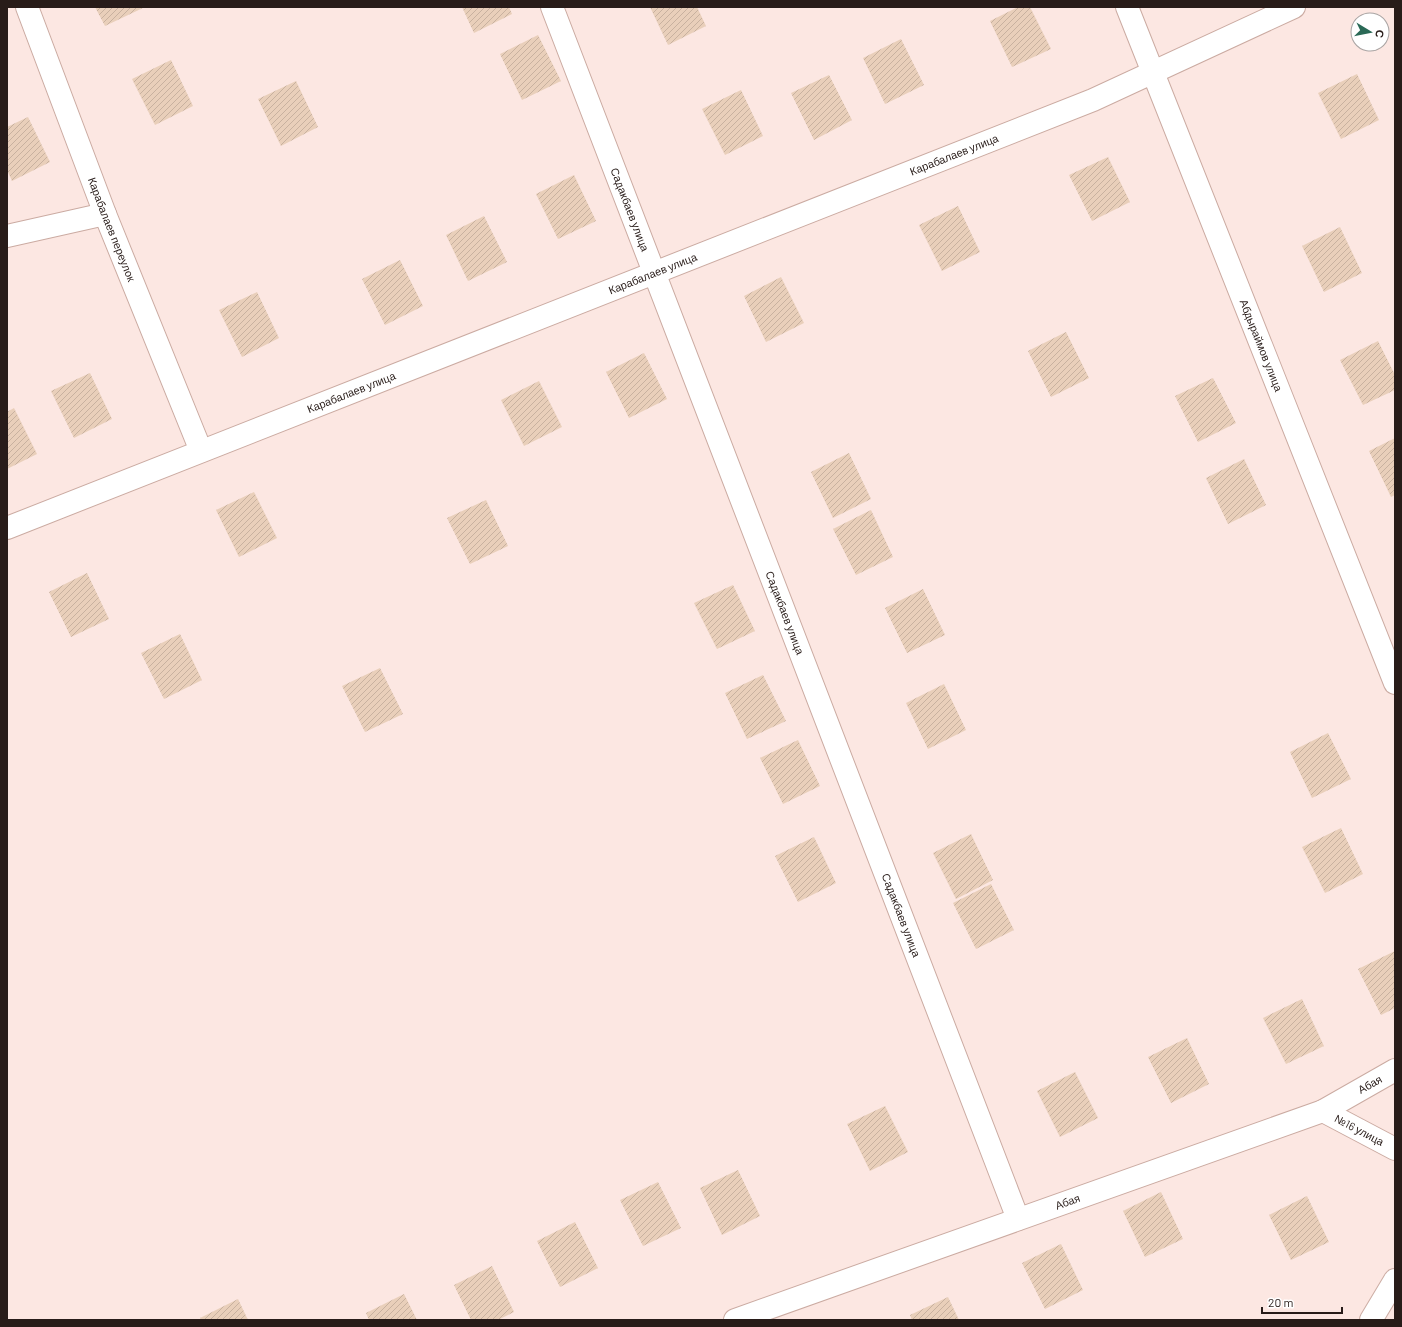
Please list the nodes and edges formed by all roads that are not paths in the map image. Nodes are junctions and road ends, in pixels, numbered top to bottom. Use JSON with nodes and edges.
{"nodes":[{"id":1,"x":27,"y":7,"type":"edge"},
{"id":2,"x":552,"y":7,"type":"edge"},
{"id":3,"x":1126,"y":7,"type":"edge"},
{"id":4,"x":1294,"y":7,"type":"edge"},
{"id":5,"x":1153,"y":71,"type":"junction"},
{"id":6,"x":105,"y":214,"type":"junction"},
{"id":7,"x":7,"y":236,"type":"edge"},
{"id":8,"x":655,"y":271,"type":"junction"},
{"id":9,"x":201,"y":451,"type":"junction"},
{"id":10,"x":7,"y":528,"type":"edge"},
{"id":11,"x":1395,"y":683,"type":"edge"},
{"id":12,"x":1395,"y":1070,"type":"edge"},
{"id":13,"x":1323,"y":1111,"type":"junction"},
{"id":14,"x":1395,"y":1149,"type":"edge"},
{"id":15,"x":1018,"y":1219,"type":"junction"},
{"id":16,"x":1395,"y":1280,"type":"edge"},
{"id":17,"x":735,"y":1320,"type":"edge"},
{"id":18,"x":1372,"y":1320,"type":"edge"}],
"edges":[{"from":1,"to":6,"type":"street","name":"Карабалаев переулок"},
{"from":2,"to":8,"type":"street","name":"Садакбаев улица"},
{"from":3,"to":5,"type":"street","name":"Абдыраймов улица"},
{"from":4,"to":5,"type":"street","name":"Карабалаев улица"},
{"from":5,"to":8,"type":"street","name":"Карабалаев улица"},
{"from":5,"to":11,"type":"street","name":"Абдыраймов улица"},
{"from":6,"to":7,"type":"street"},
{"from":6,"to":9,"type":"street","name":"Карабалаев переулок"},
{"from":8,"to":9,"type":"street","name":"Карабалаев улица"},
{"from":8,"to":15,"type":"street","name":"Садакбаев улица"},
{"from":9,"to":10,"type":"street","name":"Карабалаев улица"},
{"from":12,"to":13,"type":"street","name":"Абая"},
{"from":13,"to":14,"type":"street","name":"№16 улица"},
{"from":13,"to":15,"type":"street","name":"Абая"},
{"from":15,"to":17,"type":"street","name":"Абая"},
{"from":16,"to":18,"type":"street"}]}
